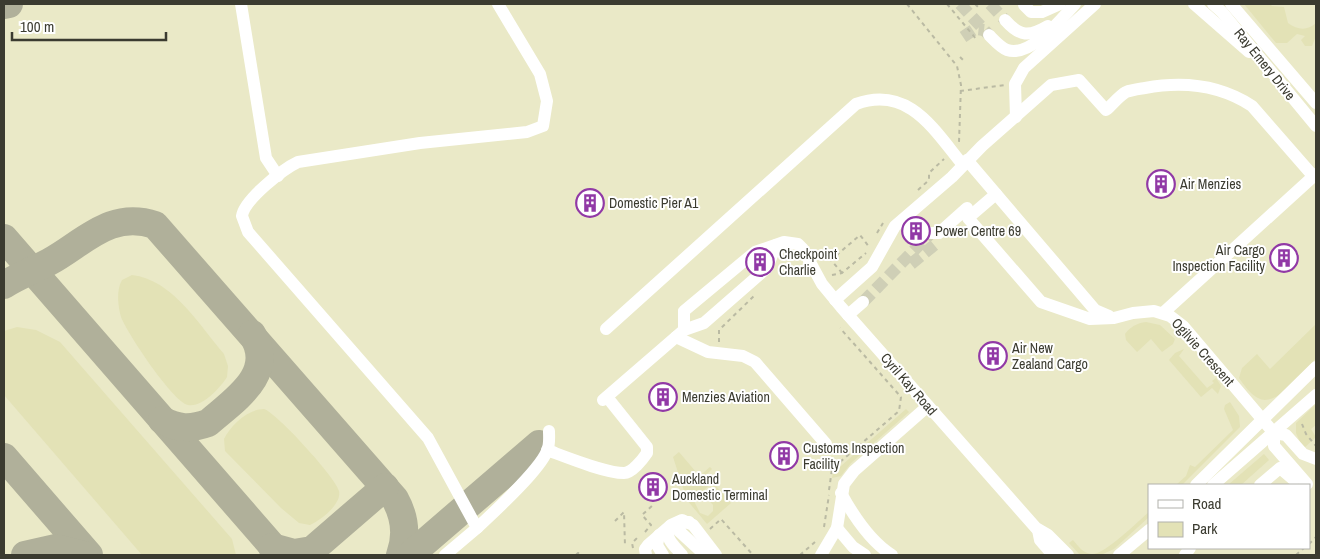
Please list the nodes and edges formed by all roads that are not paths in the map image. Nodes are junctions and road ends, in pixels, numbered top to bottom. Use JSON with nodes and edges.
{"nodes":[{"id":1,"x":241,"y":4,"type":"edge"},
{"id":2,"x":498,"y":4,"type":"edge"},
{"id":3,"x":1060,"y":4,"type":"edge"},
{"id":4,"x":1075,"y":4,"type":"edge"},
{"id":5,"x":1095,"y":4,"type":"edge"},
{"id":6,"x":1194,"y":4,"type":"edge"},
{"id":7,"x":1213,"y":4,"type":"edge"},
{"id":8,"x":1231,"y":4,"type":"edge"},
{"id":9,"x":1024,"y":5,"type":"edge"},
{"id":10,"x":1005,"y":20,"type":"tunnel mouth"},
{"id":11,"x":983,"y":38,"type":"tunnel mouth"},
{"id":12,"x":1260,"y":58,"type":"junction"},
{"id":13,"x":1316,"y":103,"type":"edge"},
{"id":14,"x":1016,"y":116,"type":"junction"},
{"id":15,"x":1316,"y":126,"type":"edge"},
{"id":16,"x":965,"y":162,"type":"junction"},
{"id":17,"x":278,"y":176,"type":"junction"},
{"id":18,"x":1315,"y":176,"type":"edge"},
{"id":19,"x":996,"y":194,"type":"junction"},
{"id":20,"x":968,"y":218,"type":"junction"},
{"id":21,"x":936,"y":236,"type":"tunnel mouth"},
{"id":22,"x":780,"y":244,"type":"junction"},
{"id":23,"x":835,"y":300,"type":"junction"},
{"id":24,"x":863,"y":302,"type":"tunnel mouth"},
{"id":25,"x":1164,"y":313,"type":"junction"},
{"id":26,"x":848,"y":315,"type":"junction"},
{"id":27,"x":1114,"y":318,"type":"junction"},
{"id":28,"x":606,"y":329,"type":"dead end"},
{"id":29,"x":680,"y":334,"type":"junction"},
{"id":30,"x":1316,"y":367,"type":"edge"},
{"id":31,"x":1316,"y":396,"type":"edge"},
{"id":32,"x":928,"y":406,"type":"junction"},
{"id":33,"x":1262,"y":420,"type":"junction"},
{"id":34,"x":549,"y":431,"type":"dead end"},
{"id":35,"x":1274,"y":433,"type":"junction"},
{"id":36,"x":826,"y":444,"type":"dead end"},
{"id":37,"x":547,"y":450,"type":"junction"},
{"id":38,"x":1316,"y":455,"type":"edge"},
{"id":39,"x":1197,"y":484,"type":"edge"},
{"id":40,"x":1215,"y":484,"type":"edge"},
{"id":41,"x":1261,"y":484,"type":"edge"},
{"id":42,"x":1302,"y":484,"type":"edge"},
{"id":43,"x":1302,"y":484,"type":"edge"},
{"id":44,"x":842,"y":493,"type":"junction"},
{"id":45,"x":670,"y":526,"type":"junction"},
{"id":46,"x":477,"y":528,"type":"junction"},
{"id":47,"x":697,"y":528,"type":"junction"},
{"id":48,"x":837,"y":528,"type":"junction"},
{"id":49,"x":1038,"y":530,"type":"junction"},
{"id":50,"x":1148,"y":531,"type":"edge"},
{"id":51,"x":659,"y":535,"type":"junction"},
{"id":52,"x":1148,"y":541,"type":"edge"},
{"id":53,"x":822,"y":551,"type":"edge"},
{"id":54,"x":445,"y":555,"type":"edge"},
{"id":55,"x":640,"y":555,"type":"edge"},
{"id":56,"x":663,"y":555,"type":"edge"},
{"id":57,"x":682,"y":555,"type":"edge"},
{"id":58,"x":705,"y":555,"type":"edge"},
{"id":59,"x":716,"y":555,"type":"edge"},
{"id":60,"x":864,"y":555,"type":"edge"},
{"id":61,"x":892,"y":555,"type":"edge"},
{"id":62,"x":1053,"y":555,"type":"edge"},
{"id":63,"x":1068,"y":555,"type":"edge"},
{"id":64,"x":1119,"y":555,"type":"edge"},
{"id":65,"x":1132,"y":555,"type":"edge"}],
"edges":[{"from":1,"to":17,"type":"street"},
{"from":2,"to":17,"type":"street"},
{"from":3,"to":9,"type":"street"},
{"from":4,"to":10,"type":"street"},
{"from":4,"to":11,"type":"street"},
{"from":5,"to":14,"type":"street"},
{"from":6,"to":12,"type":"street"},
{"from":7,"to":12,"type":"street","name":"Ray Emery Drive"},
{"from":8,"to":13,"type":"street"},
{"from":12,"to":15,"type":"street","name":"Ray Emery Drive"},
{"from":14,"to":16,"type":"street"},
{"from":14,"to":18,"type":"street"},
{"from":16,"to":19,"type":"street"},
{"from":16,"to":23,"type":"street"},
{"from":16,"to":28,"type":"street"},
{"from":17,"to":46,"type":"street"},
{"from":18,"to":25,"type":"street"},
{"from":19,"to":20,"type":"street"},
{"from":19,"to":27,"type":"street"},
{"from":20,"to":21,"type":"street"},
{"from":20,"to":27,"type":"street","name":"Ogilvie Crescent"},
{"from":22,"to":23,"type":"street","name":"Cyril Kay Road"},
{"from":22,"to":29,"type":"street"},
{"from":22,"to":29,"type":"street"},
{"from":23,"to":26,"type":"street","name":"Cyril Kay Road"},
{"from":24,"to":26,"type":"street"},
{"from":25,"to":27,"type":"street","name":"Ogilvie Crescent"},
{"from":25,"to":33,"type":"street","name":"Ogilvie Crescent"},
{"from":26,"to":32,"type":"street","name":"Cyril Kay Road"},
{"from":29,"to":36,"type":"street"},
{"from":29,"to":37,"type":"street"},
{"from":30,"to":33,"type":"street"},
{"from":31,"to":35,"type":"street"},
{"from":32,"to":44,"type":"street"},
{"from":32,"to":49,"type":"street","name":"Cyril Kay Road"},
{"from":33,"to":35,"type":"street","name":"Ogilvie Crescent"},
{"from":33,"to":39,"type":"street"},
{"from":34,"to":37,"type":"street"},
{"from":35,"to":38,"type":"street"},
{"from":35,"to":40,"type":"street"},
{"from":35,"to":42,"type":"street"},
{"from":37,"to":46,"type":"street"},
{"from":41,"to":43,"type":"street"},
{"from":44,"to":48,"type":"street"},
{"from":44,"to":61,"type":"street"},
{"from":45,"to":47,"type":"street"},
{"from":45,"to":51,"type":"street"},
{"from":45,"to":57,"type":"street"},
{"from":46,"to":54,"type":"street"},
{"from":47,"to":58,"type":"street"},
{"from":47,"to":59,"type":"street"},
{"from":48,"to":53,"type":"street"},
{"from":48,"to":60,"type":"street"},
{"from":49,"to":62,"type":"street","name":"Cyril Kay Road"},
{"from":49,"to":63,"type":"street","name":"Cyril Kay Road"},
{"from":50,"to":64,"type":"street"},
{"from":51,"to":55,"type":"street"},
{"from":51,"to":56,"type":"street"},
{"from":52,"to":65,"type":"street"}]}
